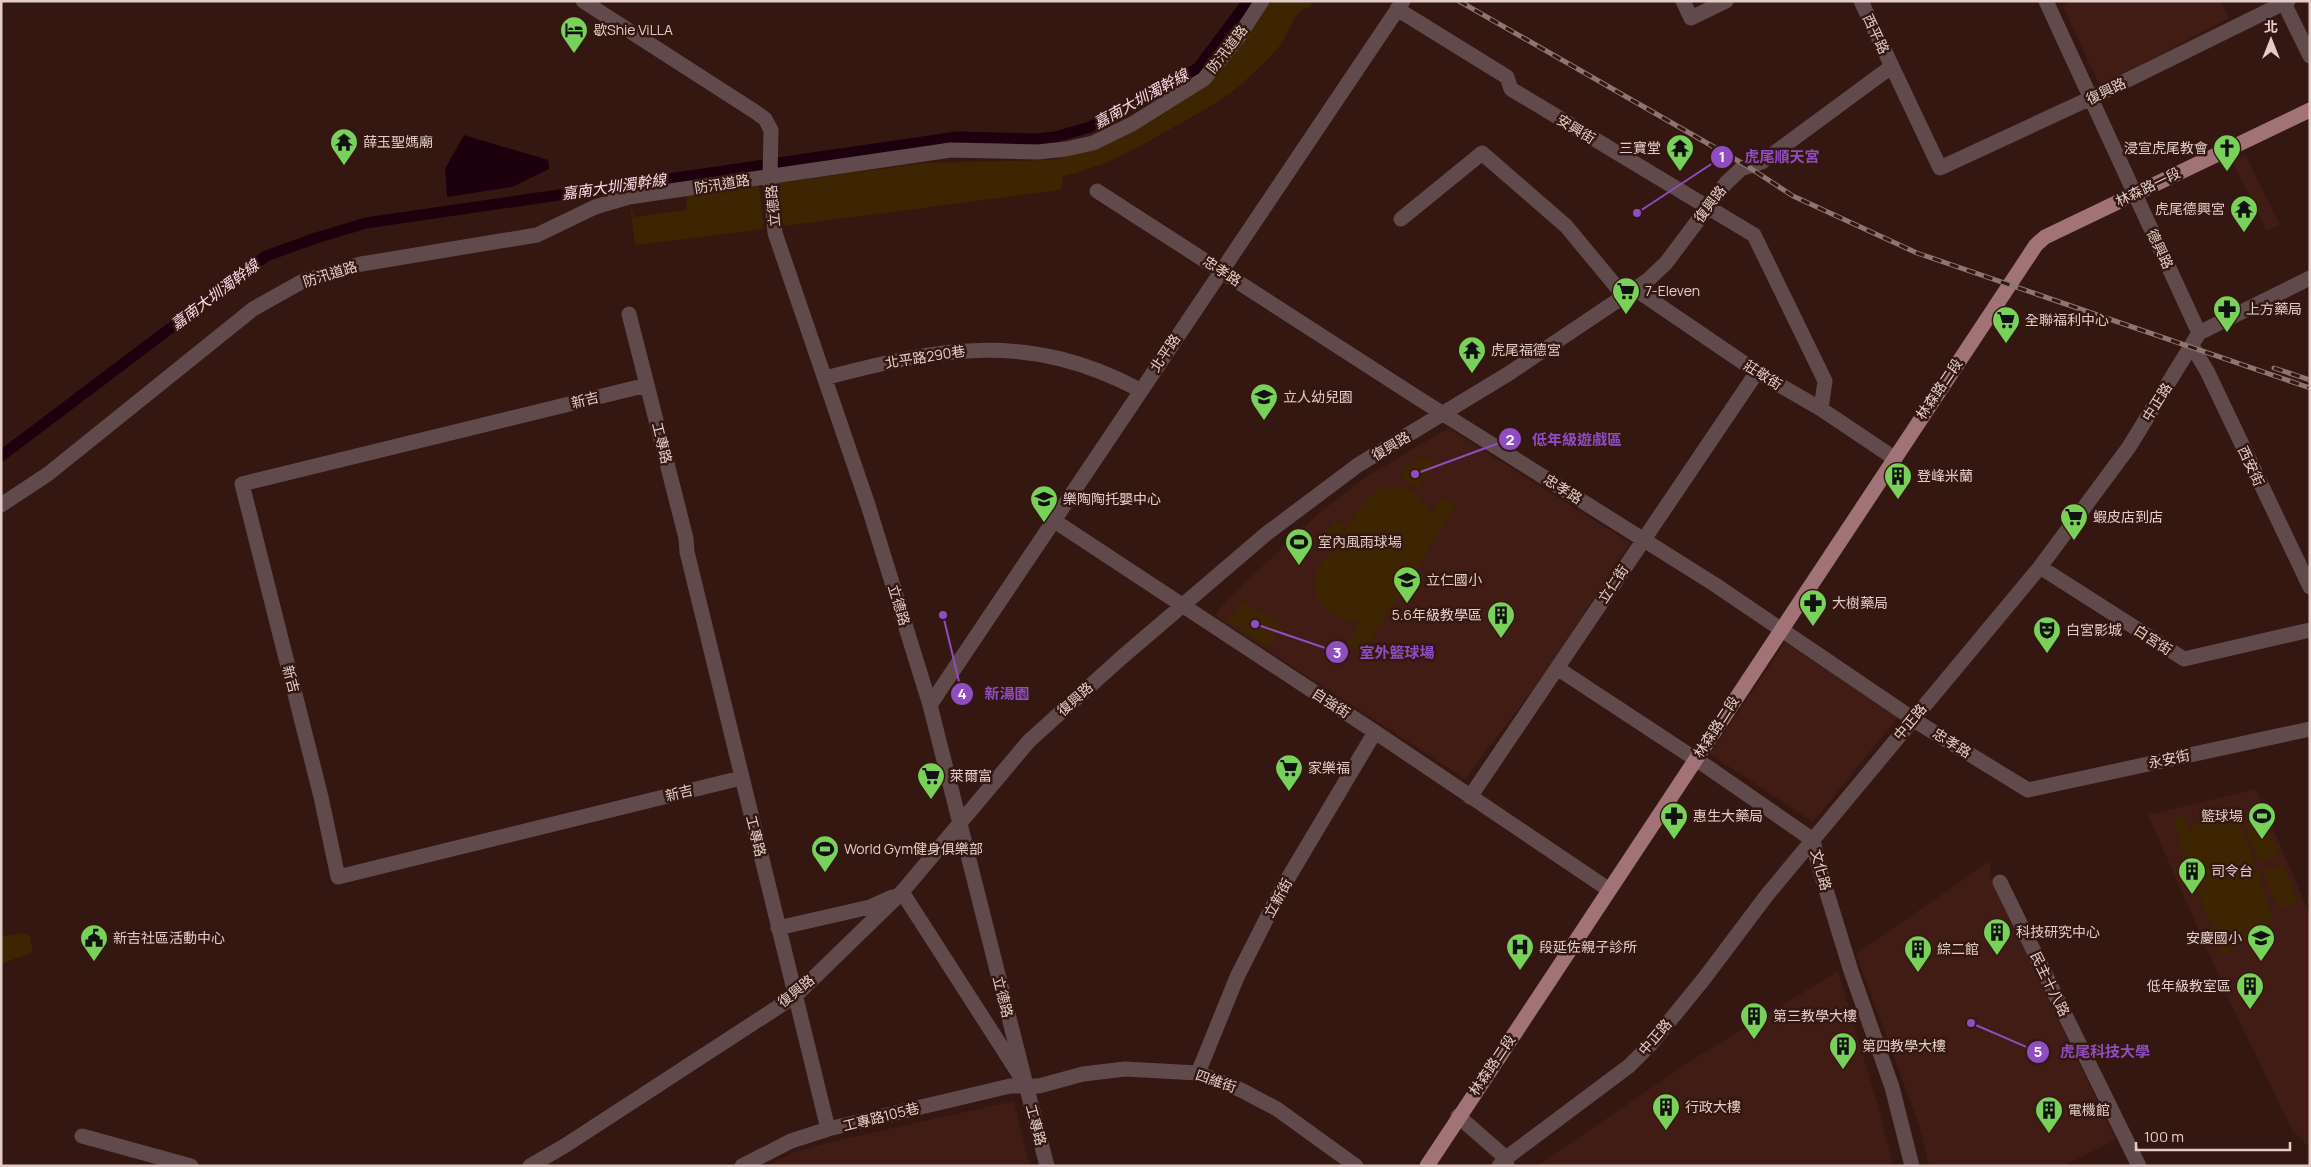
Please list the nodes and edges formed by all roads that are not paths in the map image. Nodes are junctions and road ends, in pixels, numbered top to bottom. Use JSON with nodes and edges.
{"nodes":[{"id":1,"x":583,"y":1,"type":"edge"},
{"id":2,"x":1262,"y":1,"type":"edge"},
{"id":3,"x":1683,"y":1,"type":"edge"},
{"id":4,"x":1726,"y":1,"type":"edge"},
{"id":5,"x":1860,"y":1,"type":"edge"},
{"id":6,"x":2046,"y":1,"type":"edge"},
{"id":7,"x":2285,"y":2,"type":"edge"},
{"id":8,"x":1400,"y":5,"type":"edge"},
{"id":9,"x":2310,"y":56,"type":"edge"},
{"id":10,"x":1891,"y":67,"type":"junction"},
{"id":11,"x":2091,"y":98,"type":"junction"},
{"id":12,"x":2310,"y":110,"type":"edge"},
{"id":13,"x":770,"y":175,"type":"junction"},
{"id":14,"x":1097,"y":190,"type":"dead end"},
{"id":15,"x":2135,"y":194,"type":"junction"},
{"id":16,"x":1707,"y":209,"type":"junction"},
{"id":17,"x":1401,"y":219,"type":"dead end"},
{"id":18,"x":1221,"y":270,"type":"junction"},
{"id":19,"x":2310,"y":278,"type":"edge"},
{"id":20,"x":2005,"y":288,"type":"joint"},
{"id":21,"x":1629,"y":292,"type":"junction"},
{"id":22,"x":629,"y":314,"type":"dead end"},
{"id":23,"x":2200,"y":333,"type":"junction"},
{"id":24,"x":2192,"y":346,"type":"junction"},
{"id":25,"x":1756,"y":372,"type":"junction"},
{"id":26,"x":825,"y":378,"type":"junction"},
{"id":27,"x":648,"y":385,"type":"junction"},
{"id":28,"x":1140,"y":390,"type":"junction"},
{"id":29,"x":1821,"y":409,"type":"junction"},
{"id":30,"x":1443,"y":414,"type":"junction"},
{"id":31,"x":1894,"y":458,"type":"junction"},
{"id":32,"x":1,"y":505,"type":"edge"},
{"id":33,"x":1053,"y":520,"type":"junction"},
{"id":34,"x":1643,"y":540,"type":"junction"},
{"id":35,"x":2040,"y":567,"type":"junction"},
{"id":36,"x":2310,"y":588,"type":"edge"},
{"id":37,"x":1182,"y":605,"type":"junction"},
{"id":38,"x":1781,"y":628,"type":"junction"},
{"id":39,"x":2310,"y":630,"type":"edge"},
{"id":40,"x":1557,"y":668,"type":"junction"},
{"id":41,"x":930,"y":704,"type":"junction"},
{"id":42,"x":1912,"y":718,"type":"junction"},
{"id":43,"x":2310,"y":729,"type":"edge"},
{"id":44,"x":1376,"y":732,"type":"junction"},
{"id":45,"x":1695,"y":759,"type":"junction"},
{"id":46,"x":742,"y":778,"type":"junction"},
{"id":47,"x":2028,"y":790,"type":"joint"},
{"id":48,"x":1470,"y":797,"type":"junction"},
{"id":49,"x":960,"y":822,"type":"junction"},
{"id":50,"x":1813,"y":840,"type":"junction"},
{"id":51,"x":2000,"y":882,"type":"dead end"},
{"id":52,"x":1608,"y":889,"type":"junction"},
{"id":53,"x":902,"y":892,"type":"junction"},
{"id":54,"x":778,"y":928,"type":"junction"},
{"id":55,"x":795,"y":996,"type":"junction"},
{"id":56,"x":1198,"y":1073,"type":"junction"},
{"id":57,"x":1026,"y":1085,"type":"junction"},
{"id":58,"x":1458,"y":1116,"type":"junction"},
{"id":59,"x":828,"y":1130,"type":"junction"},
{"id":60,"x":82,"y":1136,"type":"dead end"},
{"id":61,"x":1504,"y":1163,"type":"edge"},
{"id":62,"x":190,"y":1166,"type":"edge"},
{"id":63,"x":530,"y":1166,"type":"edge"},
{"id":64,"x":742,"y":1166,"type":"edge"},
{"id":65,"x":1047,"y":1166,"type":"edge"},
{"id":66,"x":1356,"y":1166,"type":"edge"},
{"id":67,"x":1426,"y":1166,"type":"edge"},
{"id":68,"x":1912,"y":1166,"type":"edge"},
{"id":69,"x":2140,"y":1166,"type":"edge"}],
"edges":[{"from":1,"to":13,"type":"street","name":"立德路"},
{"from":2,"to":13,"type":"street","name":"防汛道路"},
{"from":3,"to":4,"type":"street"},
{"from":5,"to":10,"type":"street","name":"西平路"},
{"from":6,"to":11,"type":"street","name":"德興路"},
{"from":7,"to":9,"type":"street"},
{"from":7,"to":11,"type":"street","name":"復興路"},
{"from":8,"to":16,"type":"street","name":"安興街"},
{"from":8,"to":18,"type":"street","name":"北平路"},
{"from":10,"to":11,"type":"street","name":"復興路"},
{"from":10,"to":16,"type":"street","name":"復興路"},
{"from":11,"to":15,"type":"street","name":"德興路"},
{"from":12,"to":15,"type":"main road","name":"林森路一段"},
{"from":13,"to":26,"type":"street","name":"立德路"},
{"from":13,"to":32,"type":"street","name":"防汛道路"},
{"from":14,"to":18,"type":"street","name":"忠孝路"},
{"from":15,"to":20,"type":"main road","name":"林森路一段"},
{"from":15,"to":23,"type":"street","name":"德興路"},
{"from":16,"to":21,"type":"street","name":"復興路"},
{"from":16,"to":29,"type":"street","name":"安興街"},
{"from":17,"to":21,"type":"street","name":"莊敬街"},
{"from":18,"to":28,"type":"street","name":"北平路"},
{"from":18,"to":30,"type":"street","name":"忠孝路"},
{"from":19,"to":23,"type":"street"},
{"from":20,"to":31,"type":"main road","name":"林森路二段"},
{"from":21,"to":25,"type":"street","name":"莊敬街"},
{"from":21,"to":30,"type":"street","name":"復興路"},
{"from":22,"to":27,"type":"street","name":"工專路"},
{"from":23,"to":24,"type":"street","name":"中正路"},
{"from":24,"to":35,"type":"street","name":"中正路"},
{"from":24,"to":36,"type":"street","name":"西安街"},
{"from":25,"to":29,"type":"street","name":"莊敬街"},
{"from":25,"to":34,"type":"street","name":"立仁街"},
{"from":26,"to":28,"type":"street","name":"北平路290巷"},
{"from":26,"to":41,"type":"street","name":"立德路"},
{"from":27,"to":46,"type":"street","name":"工專路"},
{"from":27,"to":46,"type":"street","name":"新吉"},
{"from":28,"to":33,"type":"street","name":"北平路"},
{"from":29,"to":31,"type":"street","name":"莊敬街"},
{"from":30,"to":34,"type":"street","name":"忠孝路"},
{"from":30,"to":37,"type":"street","name":"復興路"},
{"from":31,"to":38,"type":"main road","name":"林森路二段"},
{"from":33,"to":37,"type":"street","name":"自強街"},
{"from":33,"to":41,"type":"street","name":"北平路"},
{"from":34,"to":38,"type":"street","name":"忠孝路"},
{"from":34,"to":40,"type":"street","name":"立仁街"},
{"from":35,"to":39,"type":"street","name":"白宮街"},
{"from":35,"to":42,"type":"street","name":"中正路"},
{"from":37,"to":44,"type":"street","name":"自強街"},
{"from":37,"to":49,"type":"street","name":"復興路"},
{"from":38,"to":42,"type":"street","name":"忠孝路"},
{"from":38,"to":45,"type":"main road","name":"林森路二段"},
{"from":40,"to":45,"type":"street","name":"文化路"},
{"from":40,"to":48,"type":"street","name":"立仁街"},
{"from":41,"to":49,"type":"street","name":"立德路"},
{"from":42,"to":47,"type":"street","name":"忠孝路"},
{"from":42,"to":50,"type":"street","name":"中正路"},
{"from":43,"to":47,"type":"street","name":"永安街"},
{"from":44,"to":48,"type":"street","name":"自強街"},
{"from":44,"to":56,"type":"street","name":"立新街"},
{"from":45,"to":50,"type":"street","name":"文化路"},
{"from":45,"to":52,"type":"main road","name":"林森路二段"},
{"from":46,"to":54,"type":"street","name":"工專路"},
{"from":48,"to":52,"type":"street","name":"自強街"},
{"from":49,"to":53,"type":"street","name":"復興路"},
{"from":49,"to":57,"type":"street","name":"立德路"},
{"from":50,"to":61,"type":"street","name":"中正路"},
{"from":50,"to":68,"type":"street","name":"文化路"},
{"from":51,"to":69,"type":"street","name":"民主十八路"},
{"from":52,"to":58,"type":"main road","name":"林森路二段"},
{"from":53,"to":54,"type":"street"},
{"from":53,"to":55,"type":"street","name":"復興路"},
{"from":53,"to":57,"type":"street","name":"工專路"},
{"from":54,"to":55,"type":"street","name":"工專路"},
{"from":55,"to":59,"type":"street","name":"工專路"},
{"from":55,"to":63,"type":"street","name":"復興路"},
{"from":56,"to":57,"type":"street","name":"四維街"},
{"from":56,"to":66,"type":"street","name":"四維街"},
{"from":57,"to":59,"type":"street","name":"工專路105巷"},
{"from":57,"to":65,"type":"street","name":"工專路"},
{"from":58,"to":61,"type":"street"},
{"from":58,"to":67,"type":"main road","name":"林森路二段"},
{"from":59,"to":64,"type":"street","name":"工專路105巷"},
{"from":60,"to":62,"type":"street"}]}
